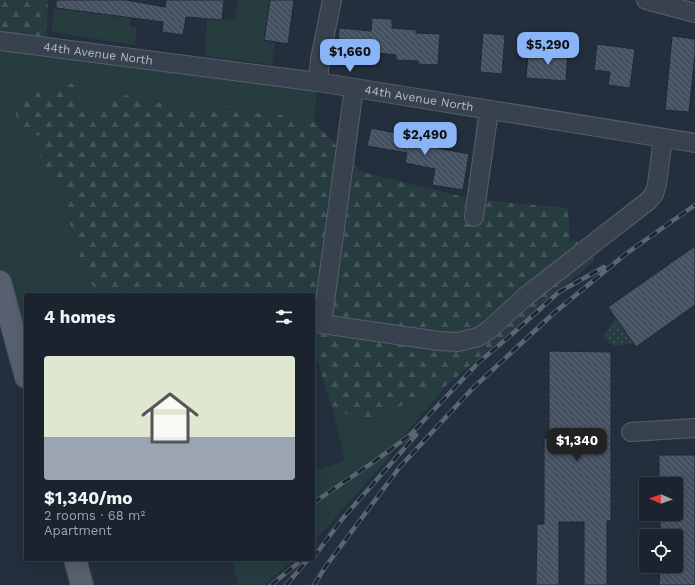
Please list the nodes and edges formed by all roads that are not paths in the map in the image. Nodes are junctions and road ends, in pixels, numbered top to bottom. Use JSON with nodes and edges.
{"nodes":[{"id":1,"x":332,"y":0,"type":"edge"},
{"id":2,"x":646,"y":0,"type":"edge"},
{"id":3,"x":695,"y":13,"type":"edge"},
{"id":4,"x":0,"y":41,"type":"edge"},
{"id":5,"x":318,"y":82,"type":"junction"},
{"id":6,"x":354,"y":88,"type":"junction"},
{"id":7,"x":489,"y":110,"type":"junction"},
{"id":8,"x":663,"y":138,"type":"junction"},
{"id":9,"x":695,"y":143,"type":"edge"},
{"id":10,"x":474,"y":217,"type":"dead end"},
{"id":11,"x":0,"y":282,"type":"edge"},
{"id":12,"x":24,"y":370,"type":"edge"},
{"id":13,"x":695,"y":428,"type":"edge"},
{"id":14,"x":631,"y":432,"type":"dead end"},
{"id":15,"x":76,"y":561,"type":"edge"},
{"id":16,"x":82,"y":585,"type":"edge"}],
"edges":[{"from":1,"to":5,"type":"street"},
{"from":2,"to":3,"type":"street"},
{"from":4,"to":5,"type":"street","name":"44th Avenue North"},
{"from":5,"to":6,"type":"street","name":"44th Avenue North"},
{"from":6,"to":7,"type":"street","name":"44th Avenue North"},
{"from":6,"to":8,"type":"street"},
{"from":7,"to":8,"type":"street","name":"44th Avenue North"},
{"from":7,"to":10,"type":"street"},
{"from":8,"to":9,"type":"street","name":"44th Avenue North"},
{"from":11,"to":12,"type":"main road"},
{"from":13,"to":14,"type":"street"},
{"from":15,"to":16,"type":"main road"}]}
